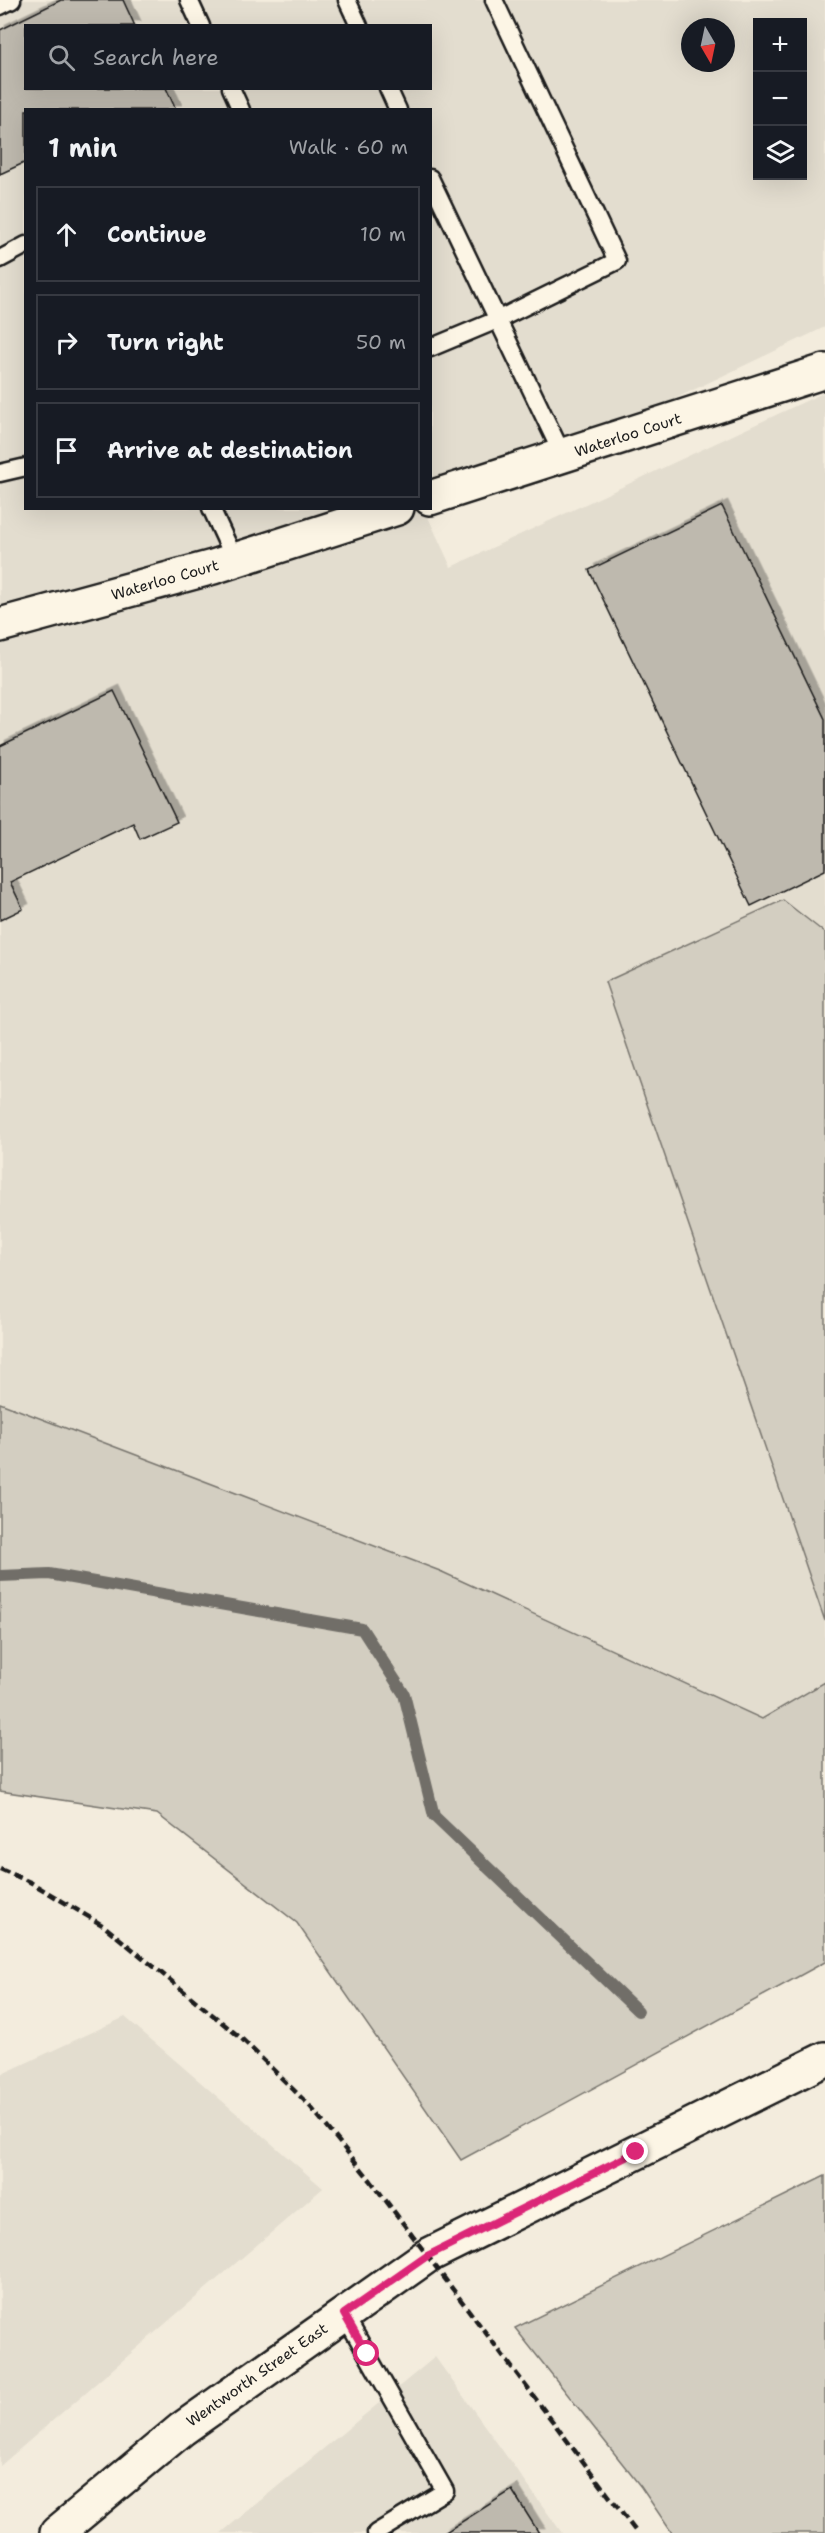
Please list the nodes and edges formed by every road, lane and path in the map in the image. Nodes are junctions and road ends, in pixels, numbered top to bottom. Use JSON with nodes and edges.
{"nodes":[{"id":1,"x":12,"y":0,"type":"edge"},
{"id":2,"x":189,"y":0,"type":"edge"},
{"id":3,"x":347,"y":0,"type":"edge"},
{"id":4,"x":494,"y":0,"type":"edge"},
{"id":5,"x":0,"y":6,"type":"edge"},
{"id":6,"x":200,"y":24,"type":"edge"},
{"id":7,"x":358,"y":24,"type":"edge"},
{"id":8,"x":232,"y":90,"type":"edge"},
{"id":9,"x":389,"y":90,"type":"edge"},
{"id":10,"x":240,"y":108,"type":"edge"},
{"id":11,"x":397,"y":108,"type":"edge"},
{"id":12,"x":432,"y":182,"type":"edge"},
{"id":13,"x":24,"y":246,"type":"edge"},
{"id":14,"x":0,"y":259,"type":"edge"},
{"id":15,"x":497,"y":320,"type":"junction"},
{"id":16,"x":432,"y":347,"type":"edge"},
{"id":17,"x":825,"y":371,"type":"edge"},
{"id":18,"x":563,"y":456,"type":"junction"},
{"id":19,"x":24,"y":467,"type":"edge"},
{"id":20,"x":0,"y":473,"type":"edge"},
{"id":21,"x":432,"y":497,"type":"edge"},
{"id":22,"x":212,"y":510,"type":"edge"},
{"id":23,"x":391,"y":510,"type":"edge"},
{"id":24,"x":235,"y":560,"type":"junction"},
{"id":25,"x":0,"y":625,"type":"edge"},
{"id":26,"x":825,"y":2060,"type":"edge"},
{"id":27,"x":344,"y":2314,"type":"junction"},
{"id":28,"x":57,"y":2533,"type":"edge"},
{"id":29,"x":376,"y":2533,"type":"edge"}],
"edges":[{"from":1,"to":5,"type":"lane"},
{"from":2,"to":6,"type":"lane"},
{"from":3,"to":7,"type":"lane"},
{"from":4,"to":15,"type":"lane"},
{"from":8,"to":10,"type":"lane"},
{"from":9,"to":11,"type":"lane"},
{"from":12,"to":15,"type":"lane"},
{"from":13,"to":14,"type":"lane"},
{"from":15,"to":16,"type":"lane"},
{"from":15,"to":18,"type":"lane"},
{"from":17,"to":18,"type":"main road","name":"Waterloo Court"},
{"from":18,"to":21,"type":"main road","name":"Waterloo Court"},
{"from":19,"to":20,"type":"lane"},
{"from":22,"to":24,"type":"lane"},
{"from":23,"to":24,"type":"main road","name":"Waterloo Court"},
{"from":24,"to":25,"type":"main road","name":"Waterloo Court"},
{"from":26,"to":27,"type":"main road","name":"Wentworth Street East"},
{"from":27,"to":28,"type":"main road","name":"Wentworth Street East"},
{"from":27,"to":29,"type":"lane"}]}
